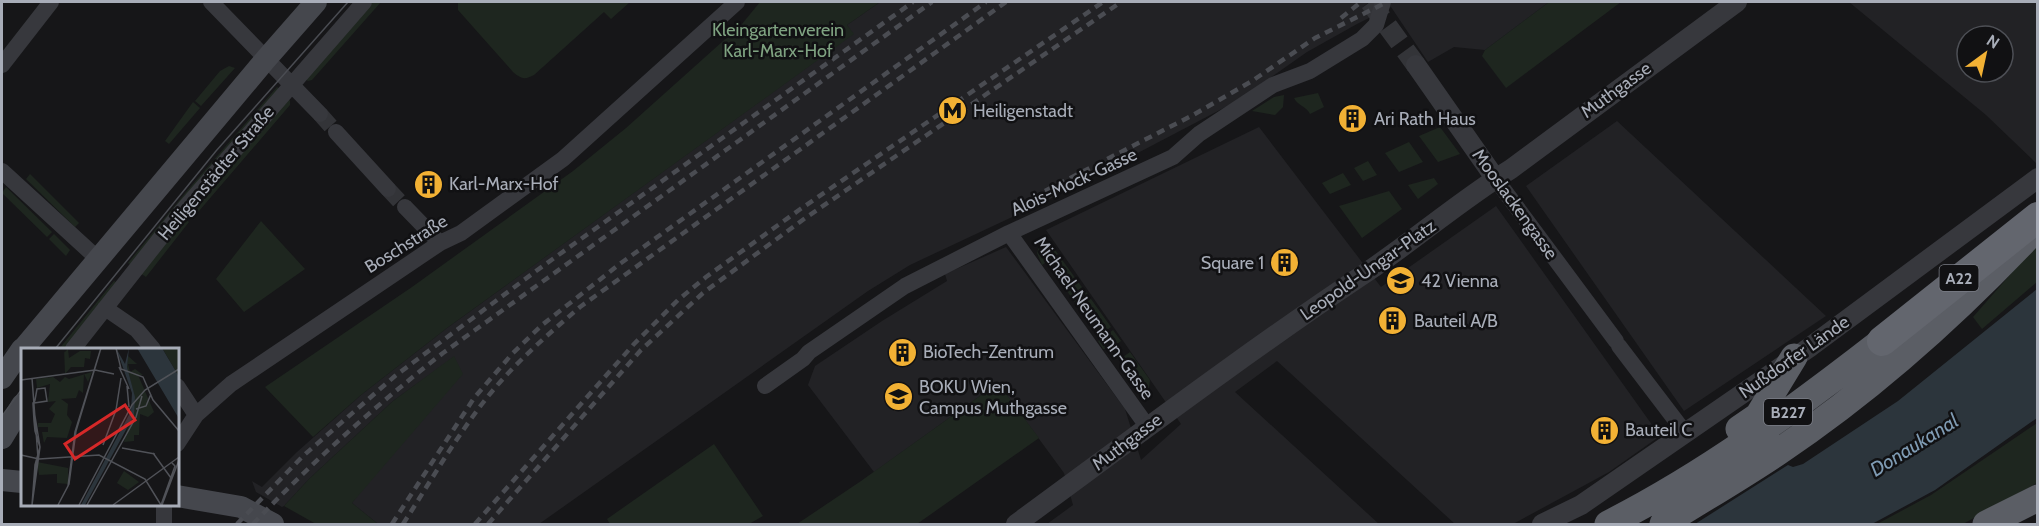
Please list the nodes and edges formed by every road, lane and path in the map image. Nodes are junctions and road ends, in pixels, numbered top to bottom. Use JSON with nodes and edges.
{"nodes":[{"id":1,"x":51,"y":2,"type":"edge"},
{"id":2,"x":211,"y":2,"type":"edge"},
{"id":3,"x":316,"y":2,"type":"edge"},
{"id":4,"x":364,"y":2,"type":"edge"},
{"id":5,"x":737,"y":2,"type":"edge"},
{"id":6,"x":1383,"y":2,"type":"edge"},
{"id":7,"x":1737,"y":2,"type":"edge"},
{"id":8,"x":266,"y":58,"type":"junction"},
{"id":9,"x":2,"y":65,"type":"edge"},
{"id":10,"x":1416,"y":65,"type":"tunnel mouth"},
{"id":11,"x":291,"y":84,"type":"junction"},
{"id":12,"x":320,"y":114,"type":"tunnel mouth"},
{"id":13,"x":336,"y":132,"type":"tunnel mouth"},
{"id":14,"x":2,"y":171,"type":"edge"},
{"id":15,"x":1495,"y":178,"type":"junction"},
{"id":16,"x":2037,"y":178,"type":"edge"},
{"id":17,"x":388,"y":189,"type":"tunnel mouth"},
{"id":18,"x":405,"y":207,"type":"tunnel mouth"},
{"id":19,"x":2037,"y":217,"type":"edge"},
{"id":20,"x":2037,"y":228,"type":"edge"},
{"id":21,"x":1009,"y":233,"type":"junction"},
{"id":22,"x":440,"y":243,"type":"junction"},
{"id":23,"x":98,"y":258,"type":"junction"},
{"id":24,"x":74,"y":290,"type":"junction"},
{"id":25,"x":105,"y":308,"type":"junction"},
{"id":26,"x":1882,"y":341,"type":"joint"},
{"id":27,"x":24,"y":348,"type":"edge"},
{"id":28,"x":45,"y":348,"type":"edge"},
{"id":29,"x":74,"y":348,"type":"edge"},
{"id":30,"x":152,"y":348,"type":"edge"},
{"id":31,"x":21,"y":352,"type":"edge"},
{"id":32,"x":1794,"y":357,"type":"junction"},
{"id":33,"x":1240,"y":360,"type":"joint"},
{"id":34,"x":2,"y":378,"type":"edge"},
{"id":35,"x":765,"y":386,"type":"dead end"},
{"id":36,"x":178,"y":388,"type":"edge"},
{"id":37,"x":21,"y":410,"type":"edge"},
{"id":38,"x":196,"y":415,"type":"junction"},
{"id":39,"x":1148,"y":426,"type":"junction"},
{"id":40,"x":1686,"y":434,"type":"junction"},
{"id":41,"x":2,"y":438,"type":"edge"},
{"id":42,"x":178,"y":442,"type":"edge"},
{"id":43,"x":2,"y":480,"type":"edge"},
{"id":44,"x":21,"y":482,"type":"edge"},
{"id":45,"x":178,"y":496,"type":"edge"},
{"id":46,"x":2037,"y":498,"type":"edge"},
{"id":47,"x":164,"y":505,"type":"edge"},
{"id":48,"x":164,"y":525,"type":"edge"},
{"id":49,"x":273,"y":525,"type":"edge"},
{"id":50,"x":1016,"y":525,"type":"edge"},
{"id":51,"x":1542,"y":525,"type":"edge"},
{"id":52,"x":1592,"y":525,"type":"edge"},
{"id":53,"x":1608,"y":525,"type":"edge"},
{"id":54,"x":1663,"y":525,"type":"edge"},
{"id":55,"x":1986,"y":525,"type":"edge"}],
"edges":[{"from":1,"to":9,"type":"street"},
{"from":2,"to":8,"type":"street"},
{"from":3,"to":8,"type":"main road","name":"Heiligenstädter Straße"},
{"from":4,"to":11,"type":"street","name":"Heiligenstädter Straße"},
{"from":5,"to":22,"type":"street","name":"Boschstraße"},
{"from":6,"to":21,"type":"street","name":"Alois-Mock-Gasse"},
{"from":7,"to":15,"type":"street","name":"Muthgasse"},
{"from":8,"to":11,"type":"street"},
{"from":8,"to":23,"type":"main road","name":"Heiligenstädter Straße"},
{"from":10,"to":15,"type":"street","name":"Mooslackengasse"},
{"from":11,"to":12,"type":"street"},
{"from":11,"to":25,"type":"street","name":"Heiligenstädter Straße"},
{"from":13,"to":17,"type":"street"},
{"from":14,"to":23,"type":"street"},
{"from":15,"to":33,"type":"street","name":"Leopold-Ungar-Platz"},
{"from":15,"to":40,"type":"street","name":"Mooslackengasse"},
{"from":16,"to":32,"type":"street","name":"Nußdorfer Lände"},
{"from":18,"to":22,"type":"street"},
{"from":19,"to":26,"type":"highway","number":"A22"},
{"from":20,"to":54,"type":"highway"},
{"from":21,"to":35,"type":"street","name":"Alois-Mock-Gasse"},
{"from":21,"to":39,"type":"street","name":"Michael-Neumann-Gasse"},
{"from":22,"to":38,"type":"street","name":"Boschstraße"},
{"from":23,"to":24,"type":"main road","name":"Heiligenstädter Straße"},
{"from":24,"to":27,"type":"main road","name":"Heiligenstädter Straße"},
{"from":24,"to":28,"type":"main road","name":"Heiligenstädter Straße"},
{"from":25,"to":29,"type":"street","name":"Heiligenstädter Straße"},
{"from":25,"to":30,"type":"street"},
{"from":26,"to":53,"type":"highway","number":"B227"},
{"from":31,"to":34,"type":"main road","name":"Heiligenstädter Straße"},
{"from":32,"to":40,"type":"street","name":"Nußdorfer Lände"},
{"from":32,"to":52,"type":"highway"},
{"from":33,"to":39,"type":"street","name":"Muthgasse"},
{"from":36,"to":38,"type":"street"},
{"from":37,"to":41,"type":"main road"},
{"from":38,"to":42,"type":"street","name":"Boschstraße"},
{"from":39,"to":50,"type":"street","name":"Muthgasse"},
{"from":40,"to":51,"type":"street","name":"Nußdorfer Lände"},
{"from":43,"to":44,"type":"main road"},
{"from":45,"to":49,"type":"main road"},
{"from":46,"to":55,"type":"highway"},
{"from":47,"to":48,"type":"street"}]}
